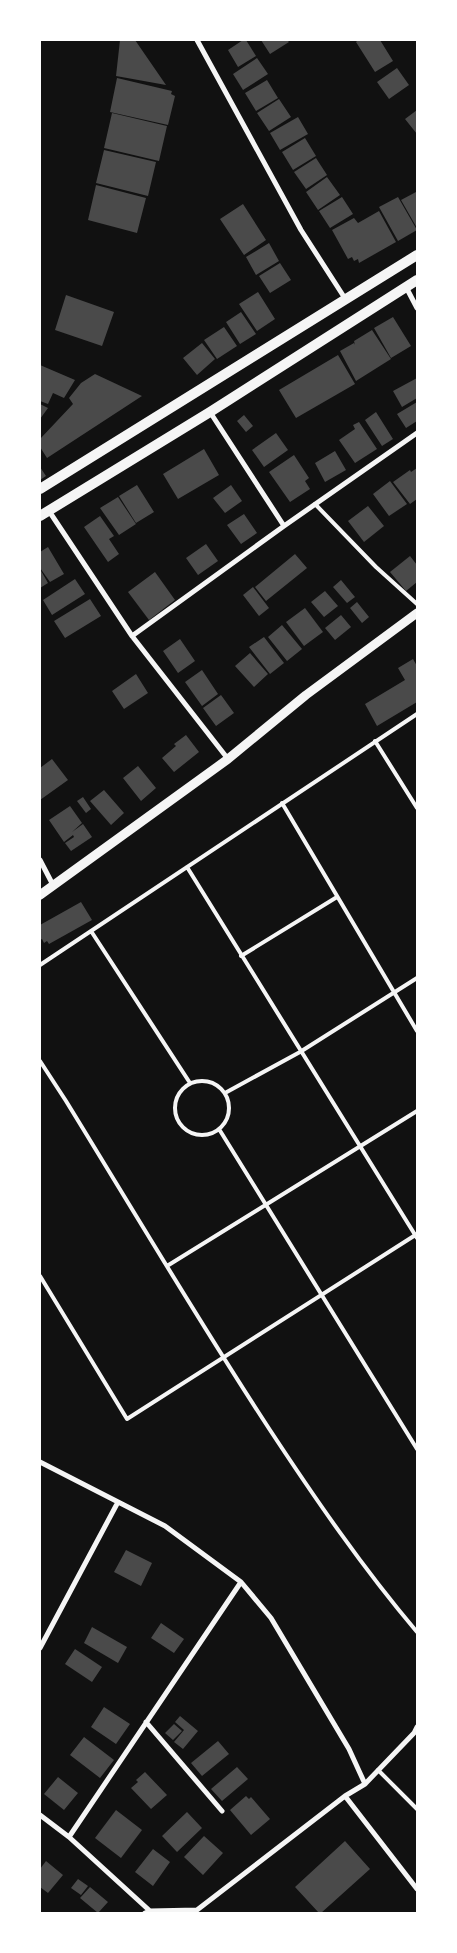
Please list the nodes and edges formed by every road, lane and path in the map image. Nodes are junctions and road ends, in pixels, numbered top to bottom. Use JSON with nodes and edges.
{"nodes":[{"id":1,"x":197,"y":40,"type":"edge"},
{"id":2,"x":417,"y":255,"type":"edge"},
{"id":3,"x":417,"y":280,"type":"edge"},
{"id":4,"x":406,"y":286,"type":"junction"},
{"id":5,"x":346,"y":300,"type":"junction"},
{"id":6,"x":417,"y":308,"type":"edge"},
{"id":7,"x":210,"y":412,"type":"junction"},
{"id":8,"x":417,"y":433,"type":"edge"},
{"id":9,"x":40,"y":490,"type":"edge"},
{"id":10,"x":315,"y":504,"type":"junction"},
{"id":11,"x":49,"y":510,"type":"junction"},
{"id":12,"x":40,"y":516,"type":"edge"},
{"id":13,"x":284,"y":526,"type":"junction"},
{"id":14,"x":417,"y":604,"type":"edge"},
{"id":15,"x":417,"y":613,"type":"edge"},
{"id":16,"x":132,"y":636,"type":"junction"},
{"id":17,"x":417,"y":714,"type":"edge"},
{"id":18,"x":375,"y":741,"type":"junction"},
{"id":19,"x":228,"y":759,"type":"junction"},
{"id":20,"x":282,"y":803,"type":"junction"},
{"id":21,"x":417,"y":808,"type":"edge"},
{"id":22,"x":40,"y":860,"type":"edge"},
{"id":23,"x":186,"y":867,"type":"junction"},
{"id":24,"x":53,"y":886,"type":"junction"},
{"id":25,"x":40,"y":895,"type":"edge"},
{"id":26,"x":338,"y":897,"type":"junction"},
{"id":27,"x":91,"y":931,"type":"junction"},
{"id":28,"x":241,"y":956,"type":"junction"},
{"id":29,"x":40,"y":966,"type":"edge"},
{"id":30,"x":417,"y":978,"type":"edge"},
{"id":31,"x":394,"y":992,"type":"junction"},
{"id":32,"x":417,"y":1031,"type":"edge"},
{"id":33,"x":300,"y":1052,"type":"junction"},
{"id":34,"x":40,"y":1061,"type":"edge"},
{"id":35,"x":190,"y":1083,"type":"junction"},
{"id":36,"x":224,"y":1093,"type":"junction"},
{"id":37,"x":417,"y":1111,"type":"edge"},
{"id":38,"x":219,"y":1129,"type":"junction"},
{"id":39,"x":360,"y":1146,"type":"junction"},
{"id":40,"x":266,"y":1205,"type":"junction"},
{"id":41,"x":417,"y":1236,"type":"edge"},
{"id":42,"x":167,"y":1266,"type":"junction"},
{"id":43,"x":40,"y":1276,"type":"edge"},
{"id":44,"x":322,"y":1295,"type":"junction"},
{"id":45,"x":222,"y":1358,"type":"junction"},
{"id":46,"x":417,"y":1449,"type":"edge"},
{"id":47,"x":40,"y":1462,"type":"edge"},
{"id":48,"x":118,"y":1502,"type":"junction"},
{"id":49,"x":241,"y":1582,"type":"junction"},
{"id":50,"x":417,"y":1632,"type":"edge"},
{"id":51,"x":40,"y":1648,"type":"edge"},
{"id":52,"x":146,"y":1722,"type":"junction"},
{"id":53,"x":417,"y":1728,"type":"edge"},
{"id":54,"x":378,"y":1770,"type":"junction"},
{"id":55,"x":365,"y":1784,"type":"junction"},
{"id":56,"x":345,"y":1796,"type":"junction"},
{"id":57,"x":417,"y":1809,"type":"edge"},
{"id":58,"x":222,"y":1810,"type":"dead end"},
{"id":59,"x":40,"y":1815,"type":"edge"},
{"id":60,"x":69,"y":1837,"type":"junction"},
{"id":61,"x":417,"y":1889,"type":"edge"},
{"id":62,"x":147,"y":1912,"type":"edge"}],
"edges":[{"from":1,"to":5,"type":"street"},
{"from":2,"to":5,"type":"main road"},
{"from":3,"to":4,"type":"main road"},
{"from":4,"to":6,"type":"street"},
{"from":4,"to":7,"type":"main road"},
{"from":5,"to":9,"type":"main road"},
{"from":7,"to":11,"type":"main road"},
{"from":7,"to":13,"type":"street"},
{"from":8,"to":10,"type":"street"},
{"from":10,"to":13,"type":"street"},
{"from":10,"to":14,"type":"lane"},
{"from":11,"to":12,"type":"main road"},
{"from":11,"to":16,"type":"street"},
{"from":13,"to":16,"type":"street"},
{"from":15,"to":19,"type":"street"},
{"from":16,"to":19,"type":"street"},
{"from":17,"to":18,"type":"lane"},
{"from":18,"to":20,"type":"lane"},
{"from":18,"to":21,"type":"lane"},
{"from":19,"to":24,"type":"street"},
{"from":20,"to":23,"type":"lane"},
{"from":20,"to":26,"type":"lane"},
{"from":22,"to":24,"type":"street"},
{"from":23,"to":27,"type":"lane"},
{"from":23,"to":28,"type":"lane"},
{"from":24,"to":25,"type":"street"},
{"from":26,"to":28,"type":"lane"},
{"from":26,"to":31,"type":"lane"},
{"from":27,"to":29,"type":"lane"},
{"from":27,"to":35,"type":"lane"},
{"from":28,"to":33,"type":"lane"},
{"from":30,"to":31,"type":"lane"},
{"from":31,"to":32,"type":"lane"},
{"from":31,"to":33,"type":"lane"},
{"from":33,"to":36,"type":"lane"},
{"from":33,"to":39,"type":"lane"},
{"from":34,"to":42,"type":"lane"},
{"from":35,"to":36,"type":"lane"},
{"from":35,"to":38,"type":"lane"},
{"from":36,"to":38,"type":"lane"},
{"from":37,"to":39,"type":"lane"},
{"from":38,"to":40,"type":"lane"},
{"from":39,"to":40,"type":"lane"},
{"from":39,"to":41,"type":"lane"},
{"from":40,"to":42,"type":"lane"},
{"from":40,"to":44,"type":"lane"},
{"from":41,"to":44,"type":"lane"},
{"from":42,"to":45,"type":"lane"},
{"from":43,"to":45,"type":"lane"},
{"from":44,"to":45,"type":"lane"},
{"from":44,"to":46,"type":"lane"},
{"from":45,"to":50,"type":"lane"},
{"from":47,"to":48,"type":"street"},
{"from":48,"to":49,"type":"street"},
{"from":48,"to":51,"type":"street"},
{"from":49,"to":52,"type":"street"},
{"from":49,"to":55,"type":"street"},
{"from":52,"to":58,"type":"street"},
{"from":52,"to":60,"type":"street"},
{"from":53,"to":54,"type":"street"},
{"from":54,"to":55,"type":"street"},
{"from":54,"to":57,"type":"lane"},
{"from":55,"to":56,"type":"street"},
{"from":56,"to":61,"type":"street"},
{"from":56,"to":62,"type":"street"},
{"from":59,"to":60,"type":"street"},
{"from":60,"to":62,"type":"street"}]}
